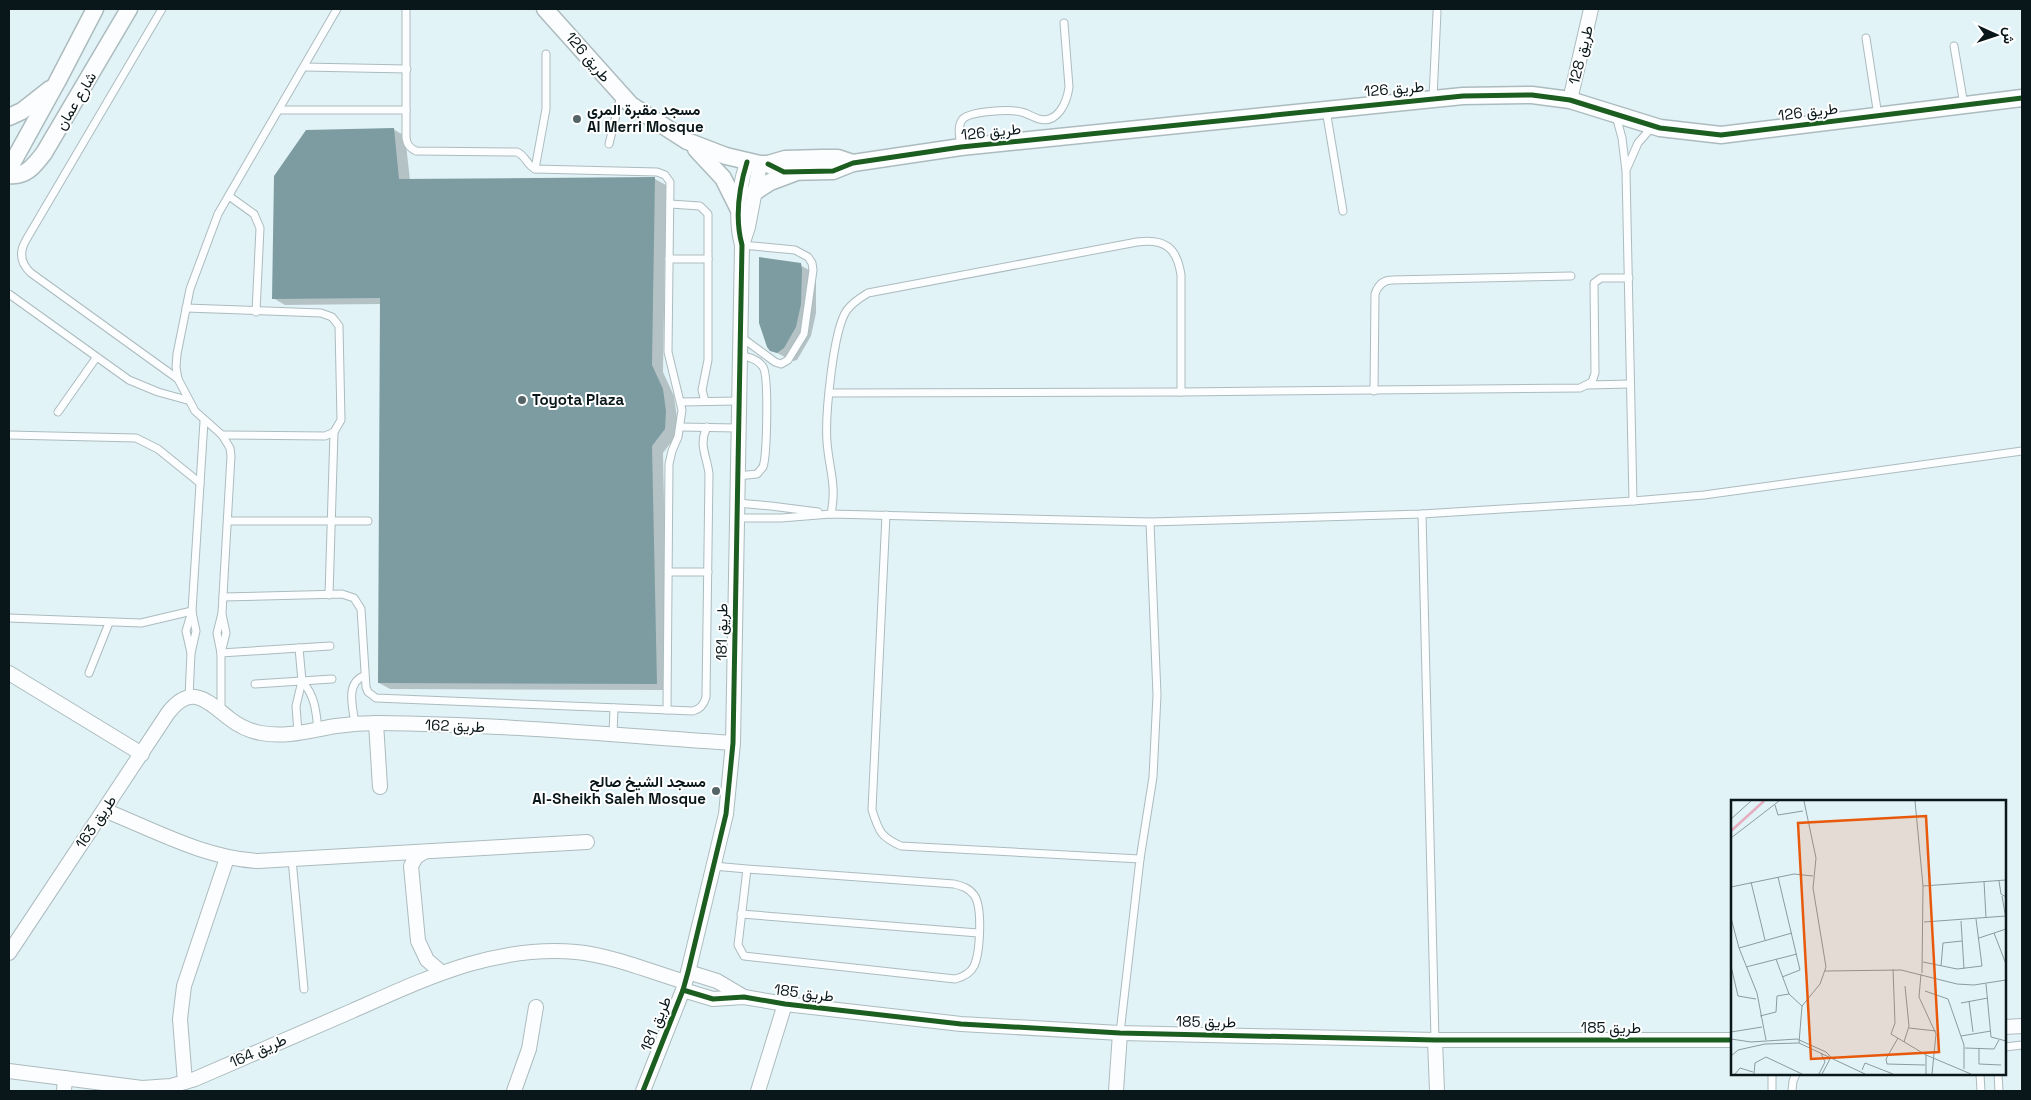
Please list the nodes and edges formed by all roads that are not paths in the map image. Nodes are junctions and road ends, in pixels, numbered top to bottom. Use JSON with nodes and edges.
{"nodes":[{"id":1,"x":95,"y":9,"type":"edge"},
{"id":2,"x":130,"y":9,"type":"edge"},
{"id":3,"x":162,"y":9,"type":"edge"},
{"id":4,"x":337,"y":9,"type":"edge"},
{"id":5,"x":406,"y":9,"type":"edge"},
{"id":6,"x":545,"y":9,"type":"edge"},
{"id":7,"x":1591,"y":9,"type":"edge"},
{"id":8,"x":1437,"y":12,"type":"dead end"},
{"id":9,"x":1064,"y":23,"type":"dead end"},
{"id":10,"x":1866,"y":38,"type":"dead end"},
{"id":11,"x":1954,"y":46,"type":"dead end"},
{"id":12,"x":546,"y":54,"type":"dead end"},
{"id":13,"x":304,"y":67,"type":"junction"},
{"id":14,"x":407,"y":69,"type":"junction"},
{"id":15,"x":57,"y":82,"type":"junction"},
{"id":16,"x":621,"y":95,"type":"junction"},
{"id":17,"x":1433,"y":98,"type":"junction"},
{"id":18,"x":2022,"y":98,"type":"edge"},
{"id":19,"x":1570,"y":100,"type":"junction"},
{"id":20,"x":1964,"y":105,"type":"junction"},
{"id":21,"x":1325,"y":108,"type":"junction"},
{"id":22,"x":279,"y":110,"type":"junction"},
{"id":23,"x":406,"y":110,"type":"junction"},
{"id":24,"x":1616,"y":116,"type":"junction"},
{"id":25,"x":1878,"y":116,"type":"junction"},
{"id":26,"x":9,"y":117,"type":"edge"},
{"id":27,"x":1652,"y":127,"type":"junction"},
{"id":28,"x":687,"y":141,"type":"junction"},
{"id":29,"x":609,"y":144,"type":"dead end"},
{"id":30,"x":961,"y":147,"type":"junction"},
{"id":31,"x":758,"y":163,"type":"junction"},
{"id":32,"x":854,"y":163,"type":"junction"},
{"id":33,"x":9,"y":169,"type":"edge"},
{"id":34,"x":535,"y":169,"type":"junction"},
{"id":35,"x":1626,"y":171,"type":"junction"},
{"id":36,"x":795,"y":172,"type":"junction"},
{"id":37,"x":9,"y":175,"type":"edge"},
{"id":38,"x":753,"y":192,"type":"junction"},
{"id":39,"x":229,"y":196,"type":"junction"},
{"id":40,"x":670,"y":204,"type":"junction"},
{"id":41,"x":739,"y":210,"type":"junction"},
{"id":42,"x":1343,"y":211,"type":"dead end"},
{"id":43,"x":742,"y":246,"type":"junction"},
{"id":44,"x":668,"y":259,"type":"junction"},
{"id":45,"x":708,"y":260,"type":"junction"},
{"id":46,"x":1571,"y":276,"type":"dead end"},
{"id":47,"x":1629,"y":278,"type":"junction"},
{"id":48,"x":9,"y":294,"type":"edge"},
{"id":49,"x":186,"y":308,"type":"junction"},
{"id":50,"x":256,"y":312,"type":"junction"},
{"id":51,"x":739,"y":335,"type":"junction"},
{"id":52,"x":739,"y":355,"type":"junction"},
{"id":53,"x":96,"y":358,"type":"junction"},
{"id":54,"x":178,"y":379,"type":"junction"},
{"id":55,"x":1630,"y":384,"type":"junction"},
{"id":56,"x":1588,"y":385,"type":"junction"},
{"id":57,"x":1374,"y":391,"type":"junction"},
{"id":58,"x":1181,"y":392,"type":"junction"},
{"id":59,"x":830,"y":393,"type":"junction"},
{"id":60,"x":187,"y":400,"type":"junction"},
{"id":61,"x":705,"y":401,"type":"junction"},
{"id":62,"x":738,"y":401,"type":"junction"},
{"id":63,"x":681,"y":402,"type":"junction"},
{"id":64,"x":58,"y":412,"type":"dead end"},
{"id":65,"x":204,"y":421,"type":"junction"},
{"id":66,"x":680,"y":427,"type":"junction"},
{"id":67,"x":706,"y":427,"type":"junction"},
{"id":68,"x":737,"y":428,"type":"junction"},
{"id":69,"x":334,"y":432,"type":"junction"},
{"id":70,"x":9,"y":435,"type":"edge"},
{"id":71,"x":222,"y":435,"type":"junction"},
{"id":72,"x":2022,"y":451,"type":"edge"},
{"id":73,"x":737,"y":476,"type":"junction"},
{"id":74,"x":200,"y":483,"type":"junction"},
{"id":75,"x":1633,"y":501,"type":"junction"},
{"id":76,"x":736,"y":503,"type":"junction"},
{"id":77,"x":831,"y":514,"type":"junction"},
{"id":78,"x":1422,"y":514,"type":"junction"},
{"id":79,"x":886,"y":515,"type":"junction"},
{"id":80,"x":736,"y":518,"type":"junction"},
{"id":81,"x":331,"y":521,"type":"junction"},
{"id":82,"x":368,"y":521,"type":"dead end"},
{"id":83,"x":228,"y":522,"type":"junction"},
{"id":84,"x":1150,"y":522,"type":"junction"},
{"id":85,"x":669,"y":572,"type":"junction"},
{"id":86,"x":708,"y":572,"type":"junction"},
{"id":87,"x":329,"y":595,"type":"junction"},
{"id":88,"x":223,"y":597,"type":"junction"},
{"id":89,"x":192,"y":611,"type":"junction"},
{"id":90,"x":9,"y":618,"type":"edge"},
{"id":91,"x":109,"y":623,"type":"junction"},
{"id":92,"x":330,"y":646,"type":"dead end"},
{"id":93,"x":298,"y":648,"type":"junction"},
{"id":94,"x":221,"y":653,"type":"junction"},
{"id":95,"x":9,"y":673,"type":"edge"},
{"id":96,"x":89,"y":673,"type":"dead end"},
{"id":97,"x":364,"y":676,"type":"junction"},
{"id":98,"x":332,"y":679,"type":"dead end"},
{"id":99,"x":302,"y":681,"type":"junction"},
{"id":100,"x":255,"y":684,"type":"dead end"},
{"id":101,"x":189,"y":697,"type":"junction"},
{"id":102,"x":614,"y":708,"type":"junction"},
{"id":103,"x":220,"y":710,"type":"junction"},
{"id":104,"x":667,"y":710,"type":"junction"},
{"id":105,"x":376,"y":723,"type":"junction"},
{"id":106,"x":355,"y":724,"type":"junction"},
{"id":107,"x":318,"y":730,"type":"junction"},
{"id":108,"x":298,"y":733,"type":"junction"},
{"id":109,"x":613,"y":735,"type":"junction"},
{"id":110,"x":733,"y":742,"type":"junction"},
{"id":111,"x":142,"y":754,"type":"junction"},
{"id":112,"x":380,"y":787,"type":"dead end"},
{"id":113,"x":104,"y":810,"type":"junction"},
{"id":114,"x":587,"y":842,"type":"dead end"},
{"id":115,"x":424,"y":852,"type":"junction"},
{"id":116,"x":227,"y":858,"type":"junction"},
{"id":117,"x":292,"y":859,"type":"junction"},
{"id":118,"x":1140,"y":859,"type":"junction"},
{"id":119,"x":713,"y":866,"type":"junction"},
{"id":120,"x":747,"y":868,"type":"junction"},
{"id":121,"x":741,"y":914,"type":"junction"},
{"id":122,"x":978,"y":933,"type":"junction"},
{"id":123,"x":9,"y":953,"type":"edge"},
{"id":124,"x":441,"y":972,"type":"junction"},
{"id":125,"x":685,"y":981,"type":"junction"},
{"id":126,"x":304,"y":989,"type":"dead end"},
{"id":127,"x":744,"y":997,"type":"junction"},
{"id":128,"x":784,"y":1004,"type":"junction"},
{"id":129,"x":536,"y":1007,"type":"dead end"},
{"id":130,"x":2022,"y":1026,"type":"edge"},
{"id":131,"x":2006,"y":1027,"type":"edge"},
{"id":132,"x":1120,"y":1033,"type":"junction"},
{"id":133,"x":1435,"y":1040,"type":"junction"},
{"id":134,"x":1731,"y":1040,"type":"edge"},
{"id":135,"x":2022,"y":1046,"type":"edge"},
{"id":136,"x":2006,"y":1047,"type":"edge"},
{"id":137,"x":9,"y":1071,"type":"edge"},
{"id":138,"x":1772,"y":1075,"type":"edge"},
{"id":139,"x":1796,"y":1075,"type":"edge"},
{"id":140,"x":1980,"y":1075,"type":"edge"},
{"id":141,"x":1998,"y":1075,"type":"edge"},
{"id":142,"x":185,"y":1082,"type":"junction"},
{"id":143,"x":65,"y":1085,"type":"edge"},
{"id":144,"x":514,"y":1091,"type":"edge"},
{"id":145,"x":643,"y":1091,"type":"edge"},
{"id":146,"x":758,"y":1091,"type":"edge"},
{"id":147,"x":1116,"y":1091,"type":"edge"},
{"id":148,"x":1437,"y":1091,"type":"edge"},
{"id":149,"x":1772,"y":1091,"type":"edge"},
{"id":150,"x":1792,"y":1091,"type":"edge"},
{"id":151,"x":1981,"y":1091,"type":"edge"},
{"id":152,"x":1999,"y":1091,"type":"edge"}],
"edges":[{"from":1,"to":15,"type":"street","name":"شارع عمان"},
{"from":2,"to":37,"type":"street","name":"شارع عمان"},
{"from":3,"to":54,"type":"lane"},
{"from":4,"to":13,"type":"lane"},
{"from":5,"to":14,"type":"lane"},
{"from":6,"to":16,"type":"street","name":"طريق 126"},
{"from":7,"to":19,"type":"street","name":"طريق 128"},
{"from":8,"to":17,"type":"lane"},
{"from":9,"to":30,"type":"lane"},
{"from":10,"to":25,"type":"lane"},
{"from":11,"to":20,"type":"lane"},
{"from":12,"to":34,"type":"lane"},
{"from":13,"to":14,"type":"lane"},
{"from":13,"to":22,"type":"lane"},
{"from":14,"to":23,"type":"lane"},
{"from":15,"to":26,"type":"street"},
{"from":15,"to":33,"type":"street","name":"شارع عمان"},
{"from":16,"to":28,"type":"street","name":"طريق 126"},
{"from":16,"to":29,"type":"lane"},
{"from":17,"to":19,"type":"street","name":"طريق 126"},
{"from":17,"to":21,"type":"street","name":"طريق 126"},
{"from":18,"to":20,"type":"street","name":"طريق 126"},
{"from":19,"to":24,"type":"street","name":"طريق 126"},
{"from":20,"to":25,"type":"street","name":"طريق 126"},
{"from":21,"to":30,"type":"street","name":"طريق 126"},
{"from":21,"to":42,"type":"lane"},
{"from":22,"to":23,"type":"lane"},
{"from":22,"to":39,"type":"lane"},
{"from":23,"to":34,"type":"lane"},
{"from":24,"to":27,"type":"street","name":"طريق 126"},
{"from":24,"to":35,"type":"lane"},
{"from":25,"to":27,"type":"street","name":"طريق 126"},
{"from":27,"to":35,"type":"lane"},
{"from":28,"to":31,"type":"street","name":"طريق 126"},
{"from":28,"to":41,"type":"street"},
{"from":30,"to":32,"type":"street","name":"طريق 126"},
{"from":31,"to":32,"type":"street","name":"طريق 126"},
{"from":31,"to":36,"type":"street","name":"طريق 126"},
{"from":31,"to":38,"type":"street","name":"طريق 181"},
{"from":31,"to":41,"type":"street","name":"طريق 181"},
{"from":32,"to":36,"type":"street","name":"طريق 126"},
{"from":34,"to":40,"type":"lane"},
{"from":35,"to":47,"type":"lane"},
{"from":36,"to":38,"type":"street"},
{"from":38,"to":43,"type":"street","name":"طريق 181"},
{"from":39,"to":49,"type":"lane"},
{"from":39,"to":50,"type":"lane"},
{"from":40,"to":44,"type":"lane"},
{"from":40,"to":45,"type":"lane"},
{"from":41,"to":43,"type":"street","name":"طريق 181"},
{"from":43,"to":51,"type":"street","name":"طريق 181"},
{"from":43,"to":51,"type":"lane"},
{"from":44,"to":45,"type":"lane"},
{"from":44,"to":63,"type":"lane"},
{"from":45,"to":61,"type":"lane"},
{"from":46,"to":57,"type":"lane"},
{"from":47,"to":55,"type":"lane"},
{"from":47,"to":56,"type":"lane"},
{"from":48,"to":53,"type":"lane"},
{"from":49,"to":50,"type":"lane"},
{"from":49,"to":54,"type":"lane"},
{"from":50,"to":69,"type":"lane"},
{"from":51,"to":52,"type":"street","name":"طريق 181"},
{"from":52,"to":62,"type":"street","name":"طريق 181"},
{"from":52,"to":73,"type":"lane"},
{"from":53,"to":60,"type":"lane"},
{"from":53,"to":64,"type":"lane"},
{"from":54,"to":60,"type":"lane"},
{"from":55,"to":56,"type":"lane"},
{"from":55,"to":75,"type":"lane"},
{"from":56,"to":57,"type":"lane"},
{"from":57,"to":58,"type":"lane"},
{"from":58,"to":59,"type":"lane"},
{"from":58,"to":59,"type":"lane"},
{"from":59,"to":77,"type":"lane"},
{"from":60,"to":65,"type":"lane"},
{"from":61,"to":62,"type":"lane"},
{"from":61,"to":63,"type":"lane"},
{"from":62,"to":68,"type":"street","name":"طريق 181"},
{"from":63,"to":66,"type":"lane"},
{"from":65,"to":71,"type":"lane"},
{"from":65,"to":74,"type":"lane"},
{"from":66,"to":67,"type":"lane"},
{"from":66,"to":85,"type":"lane"},
{"from":67,"to":68,"type":"lane"},
{"from":67,"to":86,"type":"lane"},
{"from":68,"to":73,"type":"street","name":"طريق 181"},
{"from":69,"to":71,"type":"lane"},
{"from":69,"to":81,"type":"lane"},
{"from":70,"to":74,"type":"lane"},
{"from":71,"to":83,"type":"lane"},
{"from":72,"to":75,"type":"lane"},
{"from":73,"to":76,"type":"street","name":"طريق 181"},
{"from":74,"to":89,"type":"lane"},
{"from":75,"to":78,"type":"lane"},
{"from":76,"to":77,"type":"lane"},
{"from":76,"to":80,"type":"street","name":"طريق 181"},
{"from":77,"to":79,"type":"lane"},
{"from":77,"to":80,"type":"lane"},
{"from":78,"to":84,"type":"lane"},
{"from":78,"to":133,"type":"lane"},
{"from":79,"to":84,"type":"lane"},
{"from":79,"to":118,"type":"lane"},
{"from":80,"to":110,"type":"street","name":"طريق 181"},
{"from":81,"to":82,"type":"lane"},
{"from":81,"to":83,"type":"lane"},
{"from":81,"to":87,"type":"lane"},
{"from":83,"to":88,"type":"lane"},
{"from":84,"to":118,"type":"lane"},
{"from":85,"to":86,"type":"lane"},
{"from":85,"to":104,"type":"lane"},
{"from":86,"to":104,"type":"lane"},
{"from":87,"to":88,"type":"lane"},
{"from":87,"to":97,"type":"lane"},
{"from":88,"to":94,"type":"lane"},
{"from":89,"to":91,"type":"lane"},
{"from":89,"to":101,"type":"lane"},
{"from":90,"to":91,"type":"lane"},
{"from":91,"to":96,"type":"lane"},
{"from":92,"to":93,"type":"lane"},
{"from":93,"to":94,"type":"lane"},
{"from":93,"to":99,"type":"lane"},
{"from":94,"to":103,"type":"lane"},
{"from":95,"to":111,"type":"street"},
{"from":97,"to":102,"type":"lane"},
{"from":97,"to":106,"type":"lane"},
{"from":98,"to":99,"type":"lane"},
{"from":99,"to":100,"type":"lane"},
{"from":99,"to":107,"type":"lane"},
{"from":99,"to":108,"type":"lane"},
{"from":101,"to":103,"type":"street","name":"طريق 162"},
{"from":101,"to":111,"type":"street","name":"طريق 163"},
{"from":102,"to":104,"type":"lane"},
{"from":102,"to":109,"type":"lane"},
{"from":103,"to":108,"type":"street","name":"طريق 162"},
{"from":105,"to":106,"type":"street","name":"طريق 162"},
{"from":105,"to":109,"type":"street","name":"طريق 162"},
{"from":105,"to":112,"type":"street"},
{"from":106,"to":107,"type":"street","name":"طريق 162"},
{"from":107,"to":108,"type":"street","name":"طريق 162"},
{"from":109,"to":110,"type":"street","name":"طريق 162"},
{"from":110,"to":119,"type":"street","name":"طريق 181"},
{"from":111,"to":113,"type":"street","name":"طريق 163"},
{"from":113,"to":116,"type":"street"},
{"from":113,"to":123,"type":"street","name":"طريق 163"},
{"from":114,"to":115,"type":"street"},
{"from":115,"to":117,"type":"street"},
{"from":115,"to":124,"type":"street"},
{"from":116,"to":117,"type":"street"},
{"from":116,"to":142,"type":"street"},
{"from":117,"to":126,"type":"lane"},
{"from":118,"to":132,"type":"lane"},
{"from":119,"to":120,"type":"lane"},
{"from":119,"to":125,"type":"street","name":"طريق 181"},
{"from":120,"to":121,"type":"lane"},
{"from":120,"to":122,"type":"lane"},
{"from":121,"to":122,"type":"lane"},
{"from":121,"to":122,"type":"lane"},
{"from":124,"to":125,"type":"street","name":"طريق 164"},
{"from":124,"to":142,"type":"street","name":"طريق 164"},
{"from":125,"to":127,"type":"street","name":"طريق 185"},
{"from":125,"to":127,"type":"street","name":"طريق 185"},
{"from":125,"to":145,"type":"street","name":"طريق 181"},
{"from":127,"to":128,"type":"street","name":"طريق 185"},
{"from":128,"to":132,"type":"street","name":"طريق 185"},
{"from":128,"to":146,"type":"street"},
{"from":129,"to":144,"type":"street"},
{"from":130,"to":131,"type":"street"},
{"from":132,"to":133,"type":"street","name":"طريق 185"},
{"from":132,"to":147,"type":"street"},
{"from":133,"to":134,"type":"street","name":"طريق 185"},
{"from":133,"to":148,"type":"street"},
{"from":135,"to":136,"type":"lane"},
{"from":137,"to":143,"type":"street","name":"طريق 164"},
{"from":138,"to":149,"type":"lane"},
{"from":139,"to":150,"type":"lane"},
{"from":140,"to":151,"type":"lane"},
{"from":141,"to":152,"type":"lane"},
{"from":142,"to":143,"type":"street","name":"طريق 164"}]}
